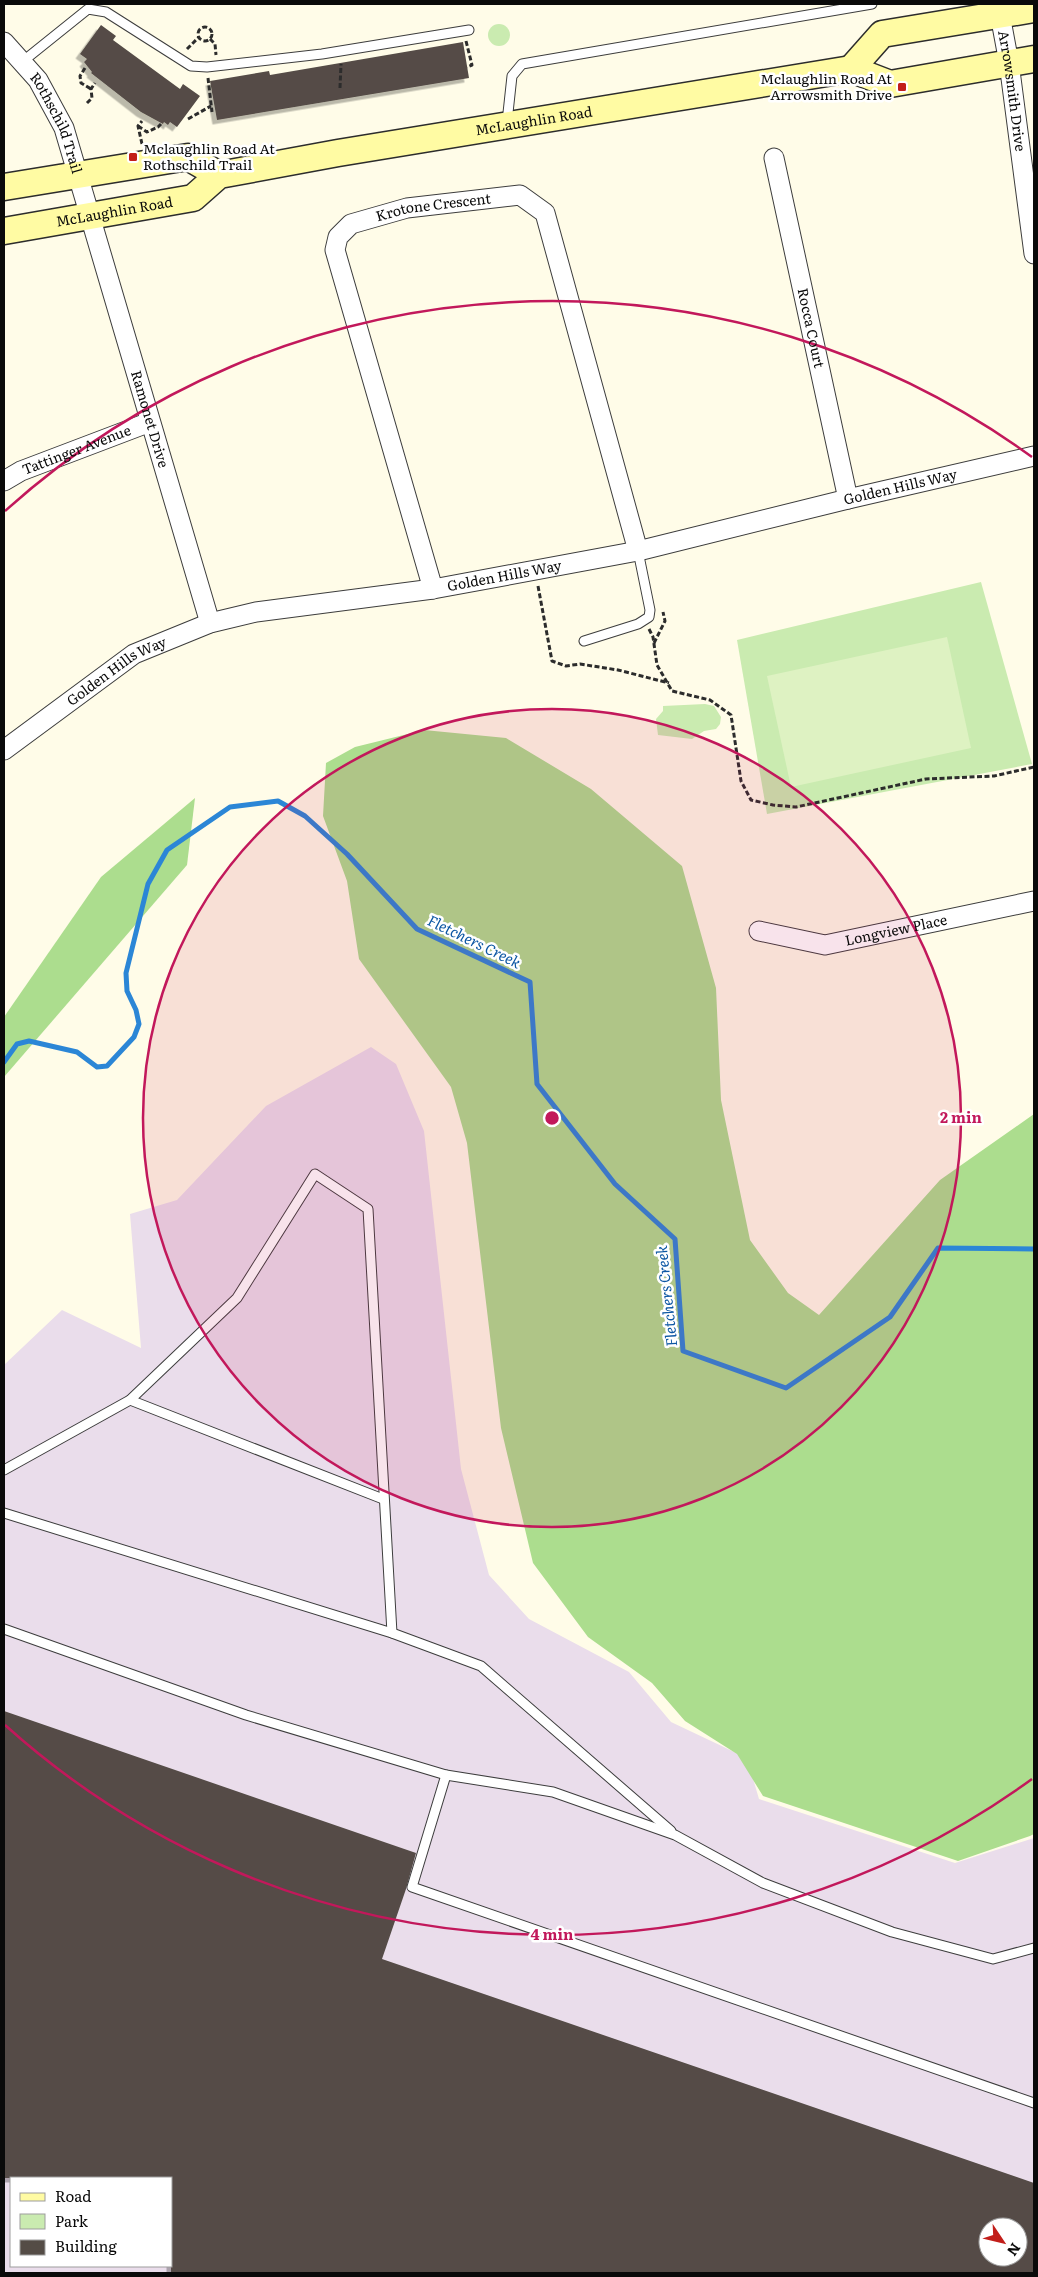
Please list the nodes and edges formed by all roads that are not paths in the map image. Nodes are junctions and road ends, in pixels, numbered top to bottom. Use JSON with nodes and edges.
{"nodes":[{"id":1,"x":872,"y":4,"type":"edge"},
{"id":2,"x":1034,"y":9,"type":"edge"},
{"id":3,"x":998,"y":10,"type":"edge"},
{"id":4,"x":467,"y":30,"type":"road end"},
{"id":5,"x":4,"y":42,"type":"edge"},
{"id":6,"x":1022,"y":61,"type":"edge"},
{"id":7,"x":22,"y":62,"type":"junction"},
{"id":8,"x":851,"y":69,"type":"junction"},
{"id":9,"x":506,"y":127,"type":"junction"},
{"id":10,"x":774,"y":158,"type":"dead end"},
{"id":11,"x":78,"y":175,"type":"junction"},
{"id":12,"x":219,"y":175,"type":"junction"},
{"id":13,"x":4,"y":187,"type":"edge"},
{"id":14,"x":90,"y":214,"type":"junction"},
{"id":15,"x":4,"y":231,"type":"edge"},
{"id":16,"x":1034,"y":254,"type":"edge"},
{"id":17,"x":150,"y":422,"type":"junction"},
{"id":18,"x":1034,"y":456,"type":"edge"},
{"id":19,"x":4,"y":481,"type":"edge"},
{"id":20,"x":848,"y":499,"type":"junction"},
{"id":21,"x":638,"y":551,"type":"junction"},
{"id":22,"x":433,"y":589,"type":"junction"},
{"id":23,"x":210,"y":623,"type":"junction"},
{"id":24,"x":584,"y":641,"type":"dead end"},
{"id":25,"x":4,"y":750,"type":"edge"},
{"id":26,"x":1034,"y":902,"type":"edge"},
{"id":27,"x":758,"y":931,"type":"dead end"},
{"id":28,"x":130,"y":1400,"type":"junction"},
{"id":29,"x":4,"y":1470,"type":"edge"},
{"id":30,"x":383,"y":1499,"type":"junction"},
{"id":31,"x":4,"y":1513,"type":"edge"},
{"id":32,"x":4,"y":1629,"type":"edge"},
{"id":33,"x":392,"y":1633,"type":"junction"},
{"id":34,"x":446,"y":1776,"type":"junction"},
{"id":35,"x":675,"y":1835,"type":"junction"},
{"id":36,"x":1034,"y":1948,"type":"edge"},
{"id":37,"x":1034,"y":2103,"type":"edge"}],
"edges":[{"from":1,"to":9,"type":"lane"},
{"from":2,"to":3,"type":"street"},
{"from":3,"to":6,"type":"street","name":"Arrowsmith Drive"},
{"from":3,"to":8,"type":"street"},
{"from":4,"to":7,"type":"lane"},
{"from":5,"to":7,"type":"street","name":"Rothschild Trail"},
{"from":6,"to":8,"type":"street"},
{"from":6,"to":16,"type":"street","name":"Arrowsmith Drive"},
{"from":7,"to":11,"type":"street","name":"Rothschild Trail"},
{"from":8,"to":9,"type":"street","name":"McLaughlin Road"},
{"from":9,"to":12,"type":"street","name":"McLaughlin Road"},
{"from":10,"to":20,"type":"street","name":"Rocca Court"},
{"from":11,"to":12,"type":"street"},
{"from":11,"to":13,"type":"street"},
{"from":11,"to":14,"type":"street","name":"Rothschild Trail"},
{"from":12,"to":14,"type":"street","name":"McLaughlin Road"},
{"from":14,"to":15,"type":"street","name":"McLaughlin Road"},
{"from":14,"to":17,"type":"street","name":"Ramonet Drive"},
{"from":17,"to":19,"type":"street","name":"Tattinger Avenue"},
{"from":17,"to":23,"type":"street","name":"Ramonet Drive"},
{"from":18,"to":20,"type":"street","name":"Golden Hills Way"},
{"from":20,"to":21,"type":"street","name":"Golden Hills Way"},
{"from":21,"to":22,"type":"street","name":"Golden Hills Way"},
{"from":21,"to":22,"type":"street","name":"Krotone Crescent"},
{"from":21,"to":24,"type":"lane"},
{"from":22,"to":23,"type":"street","name":"Golden Hills Way"},
{"from":23,"to":25,"type":"street","name":"Golden Hills Way"},
{"from":26,"to":27,"type":"street","name":"Longview Place"},
{"from":28,"to":29,"type":"lane"},
{"from":28,"to":30,"type":"lane"},
{"from":28,"to":30,"type":"lane"},
{"from":30,"to":33,"type":"lane"},
{"from":31,"to":33,"type":"lane"},
{"from":32,"to":34,"type":"lane"},
{"from":33,"to":35,"type":"lane"},
{"from":34,"to":35,"type":"lane"},
{"from":34,"to":37,"type":"lane"},
{"from":35,"to":36,"type":"lane"}]}
